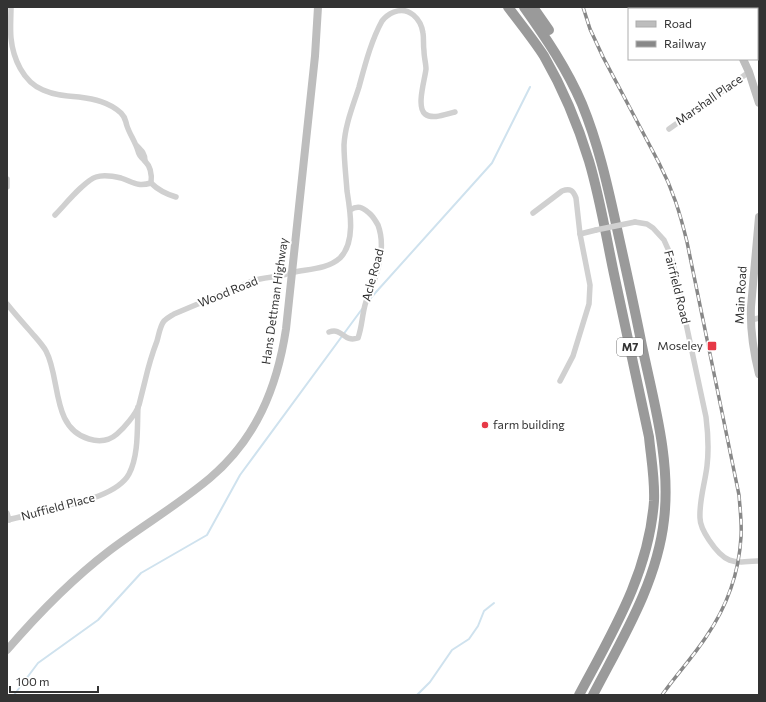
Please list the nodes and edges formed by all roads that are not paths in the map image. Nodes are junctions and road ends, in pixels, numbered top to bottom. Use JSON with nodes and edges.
{"nodes":[{"id":1,"x":11,"y":7,"type":"edge"},
{"id":2,"x":318,"y":7,"type":"edge"},
{"id":3,"x":502,"y":7,"type":"edge"},
{"id":4,"x":508,"y":7,"type":"edge"},
{"id":5,"x":524,"y":7,"type":"edge"},
{"id":6,"x":533,"y":7,"type":"edge"},
{"id":7,"x":532,"y":38,"type":"junction"},
{"id":8,"x":743,"y":60,"type":"edge"},
{"id":9,"x":749,"y":72,"type":"junction"},
{"id":10,"x":571,"y":81,"type":"junction"},
{"id":11,"x":759,"y":103,"type":"edge"},
{"id":12,"x":455,"y":112,"type":"dead end"},
{"id":13,"x":669,"y":129,"type":"dead end"},
{"id":14,"x":7,"y":179,"type":"edge"},
{"id":15,"x":151,"y":183,"type":"junction"},
{"id":16,"x":7,"y":187,"type":"edge"},
{"id":17,"x":176,"y":197,"type":"dead end"},
{"id":18,"x":350,"y":210,"type":"junction"},
{"id":19,"x":533,"y":213,"type":"dead end"},
{"id":20,"x":55,"y":216,"type":"dead end"},
{"id":21,"x":759,"y":218,"type":"edge"},
{"id":22,"x":580,"y":234,"type":"junction"},
{"id":23,"x":292,"y":272,"type":"junction"},
{"id":24,"x":7,"y":304,"type":"edge"},
{"id":25,"x":755,"y":319,"type":"edge"},
{"id":26,"x":329,"y":332,"type":"dead end"},
{"id":27,"x":759,"y":374,"type":"edge"},
{"id":28,"x":560,"y":381,"type":"dead end"},
{"id":29,"x":138,"y":406,"type":"junction"},
{"id":30,"x":7,"y":513,"type":"edge"},
{"id":31,"x":8,"y":520,"type":"edge"},
{"id":32,"x":759,"y":561,"type":"edge"},
{"id":33,"x":7,"y":650,"type":"edge"},
{"id":34,"x":579,"y":695,"type":"edge"},
{"id":35,"x":593,"y":695,"type":"edge"}],
"edges":[{"from":1,"to":15,"type":"street"},
{"from":2,"to":23,"type":"street","name":"Hans Dettman Highway"},
{"from":3,"to":7,"type":"highway"},
{"from":4,"to":7,"type":"highway","number":"M7"},
{"from":5,"to":10,"type":"highway","number":"M7"},
{"from":6,"to":10,"type":"highway"},
{"from":7,"to":34,"type":"highway","number":"M7"},
{"from":8,"to":9,"type":"street"},
{"from":9,"to":11,"type":"street"},
{"from":9,"to":13,"type":"street","name":"Marshall Place"},
{"from":10,"to":35,"type":"highway","number":"M7"},
{"from":12,"to":18,"type":"street","name":"Wood Road"},
{"from":14,"to":16,"type":"street"},
{"from":15,"to":17,"type":"street"},
{"from":15,"to":20,"type":"street"},
{"from":18,"to":23,"type":"street","name":"Wood Road"},
{"from":18,"to":26,"type":"street","name":"Acle Road"},
{"from":19,"to":22,"type":"street"},
{"from":21,"to":25,"type":"street","name":"Main Road"},
{"from":22,"to":28,"type":"street"},
{"from":22,"to":32,"type":"street","name":"Fairfield Road","bridge":true},
{"from":23,"to":29,"type":"street","name":"Wood Road"},
{"from":23,"to":33,"type":"street","name":"Hans Dettman Highway"},
{"from":24,"to":29,"type":"street","name":"Wood Road"},
{"from":25,"to":27,"type":"street","name":"Main Road"},
{"from":29,"to":31,"type":"street","name":"Nuffield Place"},
{"from":30,"to":31,"type":"street"}]}
